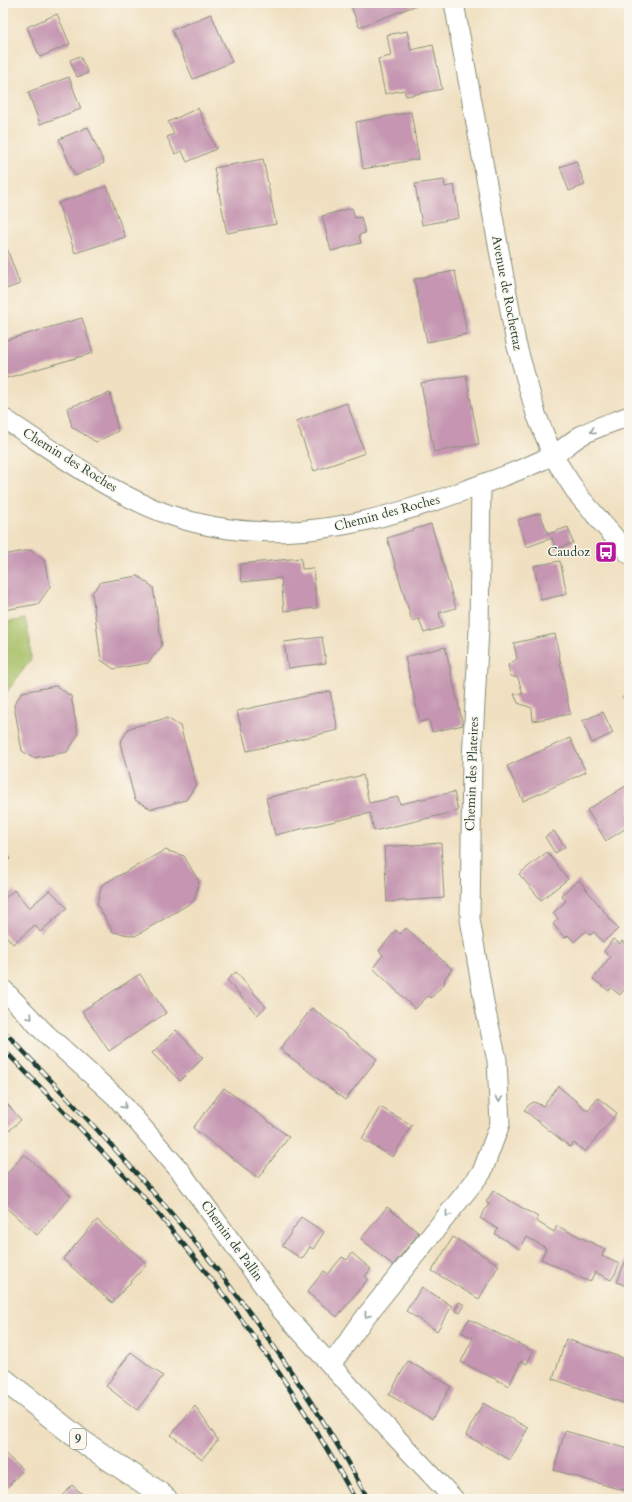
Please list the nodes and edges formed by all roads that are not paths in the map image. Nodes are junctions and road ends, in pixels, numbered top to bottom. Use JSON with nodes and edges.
{"nodes":[{"id":1,"x":459,"y":4,"type":"edge"},
{"id":2,"x":629,"y":416,"type":"edge"},
{"id":3,"x":3,"y":418,"type":"edge"},
{"id":4,"x":553,"y":456,"type":"junction"},
{"id":5,"x":481,"y":485,"type":"junction"},
{"id":6,"x":629,"y":554,"type":"edge"},
{"id":7,"x":3,"y":989,"type":"edge"},
{"id":8,"x":331,"y":1365,"type":"junction"},
{"id":9,"x":3,"y":1380,"type":"edge"},
{"id":10,"x":166,"y":1499,"type":"edge"},
{"id":11,"x":454,"y":1499,"type":"edge"}],
"edges":[{"from":1,"to":4,"type":"street","name":"Avenue de Rochettaz"},
{"from":2,"to":4,"type":"street","name":"Chemin des Roches","one_way":true},
{"from":3,"to":5,"type":"street","name":"Chemin des Roches"},
{"from":4,"to":5,"type":"street","name":"Chemin des Roches"},
{"from":4,"to":6,"type":"street","name":"Avenue de Rochettaz"},
{"from":5,"to":8,"type":"street","name":"Chemin des Plateires","one_way":true},
{"from":7,"to":8,"type":"street","name":"Chemin de Pallin","one_way":true},
{"from":8,"to":11,"type":"street","name":"Chemin de Pallin"},
{"from":9,"to":10,"type":"main road","number":"9"}]}
